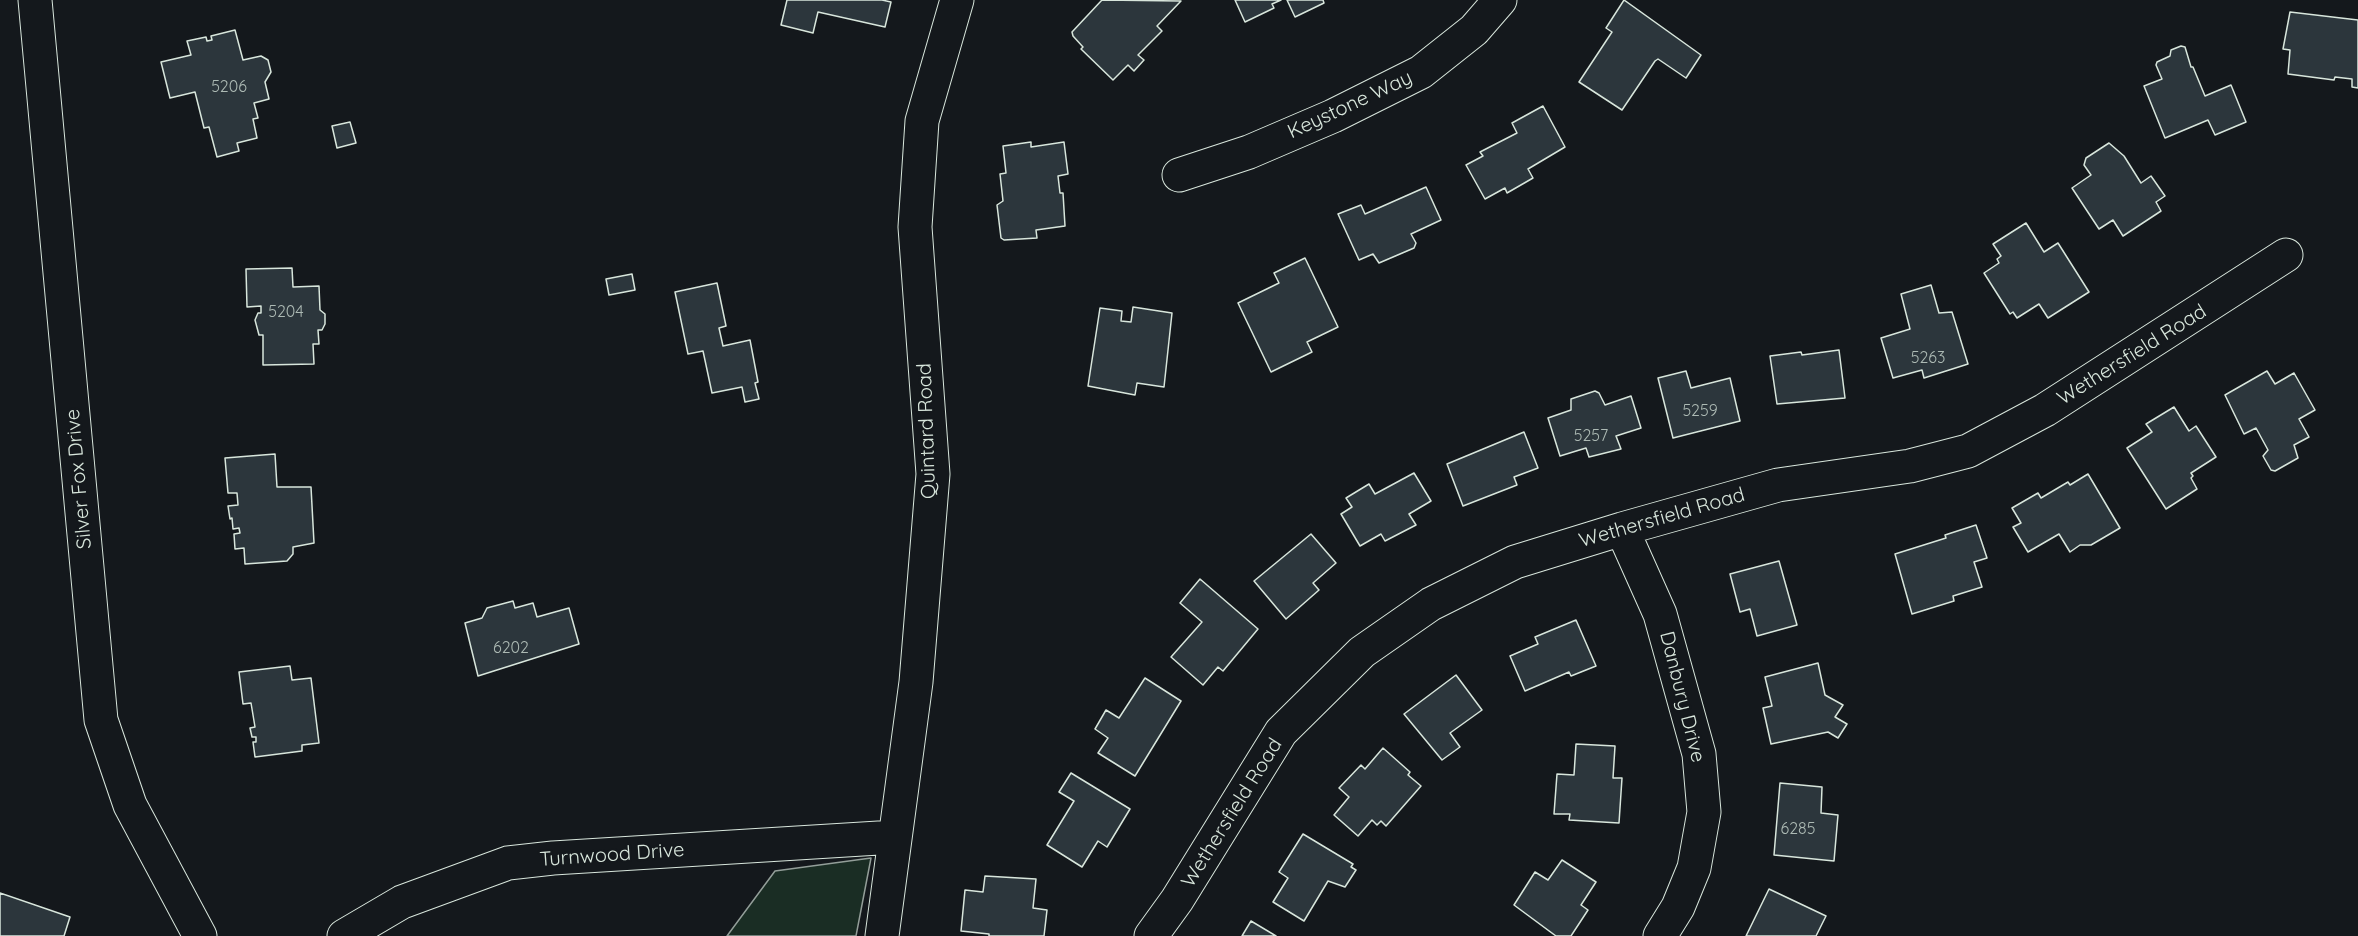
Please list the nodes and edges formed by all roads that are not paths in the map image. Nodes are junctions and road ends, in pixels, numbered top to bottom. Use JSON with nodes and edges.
{"nodes":[{"id":1,"x":35,"y":0,"type":"edge"},
{"id":2,"x":957,"y":0,"type":"edge"},
{"id":3,"x":1500,"y":0,"type":"edge"},
{"id":4,"x":1179,"y":175,"type":"dead end"},
{"id":5,"x":2286,"y":255,"type":"dead end"},
{"id":6,"x":1622,"y":529,"type":"junction"},
{"id":7,"x":895,"y":837,"type":"junction"},
{"id":8,"x":200,"y":936,"type":"edge"},
{"id":9,"x":344,"y":936,"type":"edge"},
{"id":10,"x":882,"y":936,"type":"edge"},
{"id":11,"x":1151,"y":936,"type":"edge"},
{"id":12,"x":1660,"y":936,"type":"edge"}],
"edges":[{"from":1,"to":8,"type":"street","name":"Silver Fox Drive"},
{"from":2,"to":7,"type":"street","name":"Quintard Road"},
{"from":3,"to":4,"type":"street","name":"Keystone Way"},
{"from":5,"to":6,"type":"street","name":"Wethersfield Road"},
{"from":6,"to":11,"type":"street","name":"Wethersfield Road"},
{"from":6,"to":12,"type":"street","name":"Danbury Drive"},
{"from":7,"to":9,"type":"street","name":"Turnwood Drive"},
{"from":7,"to":10,"type":"street","name":"Quintard Road"}]}
